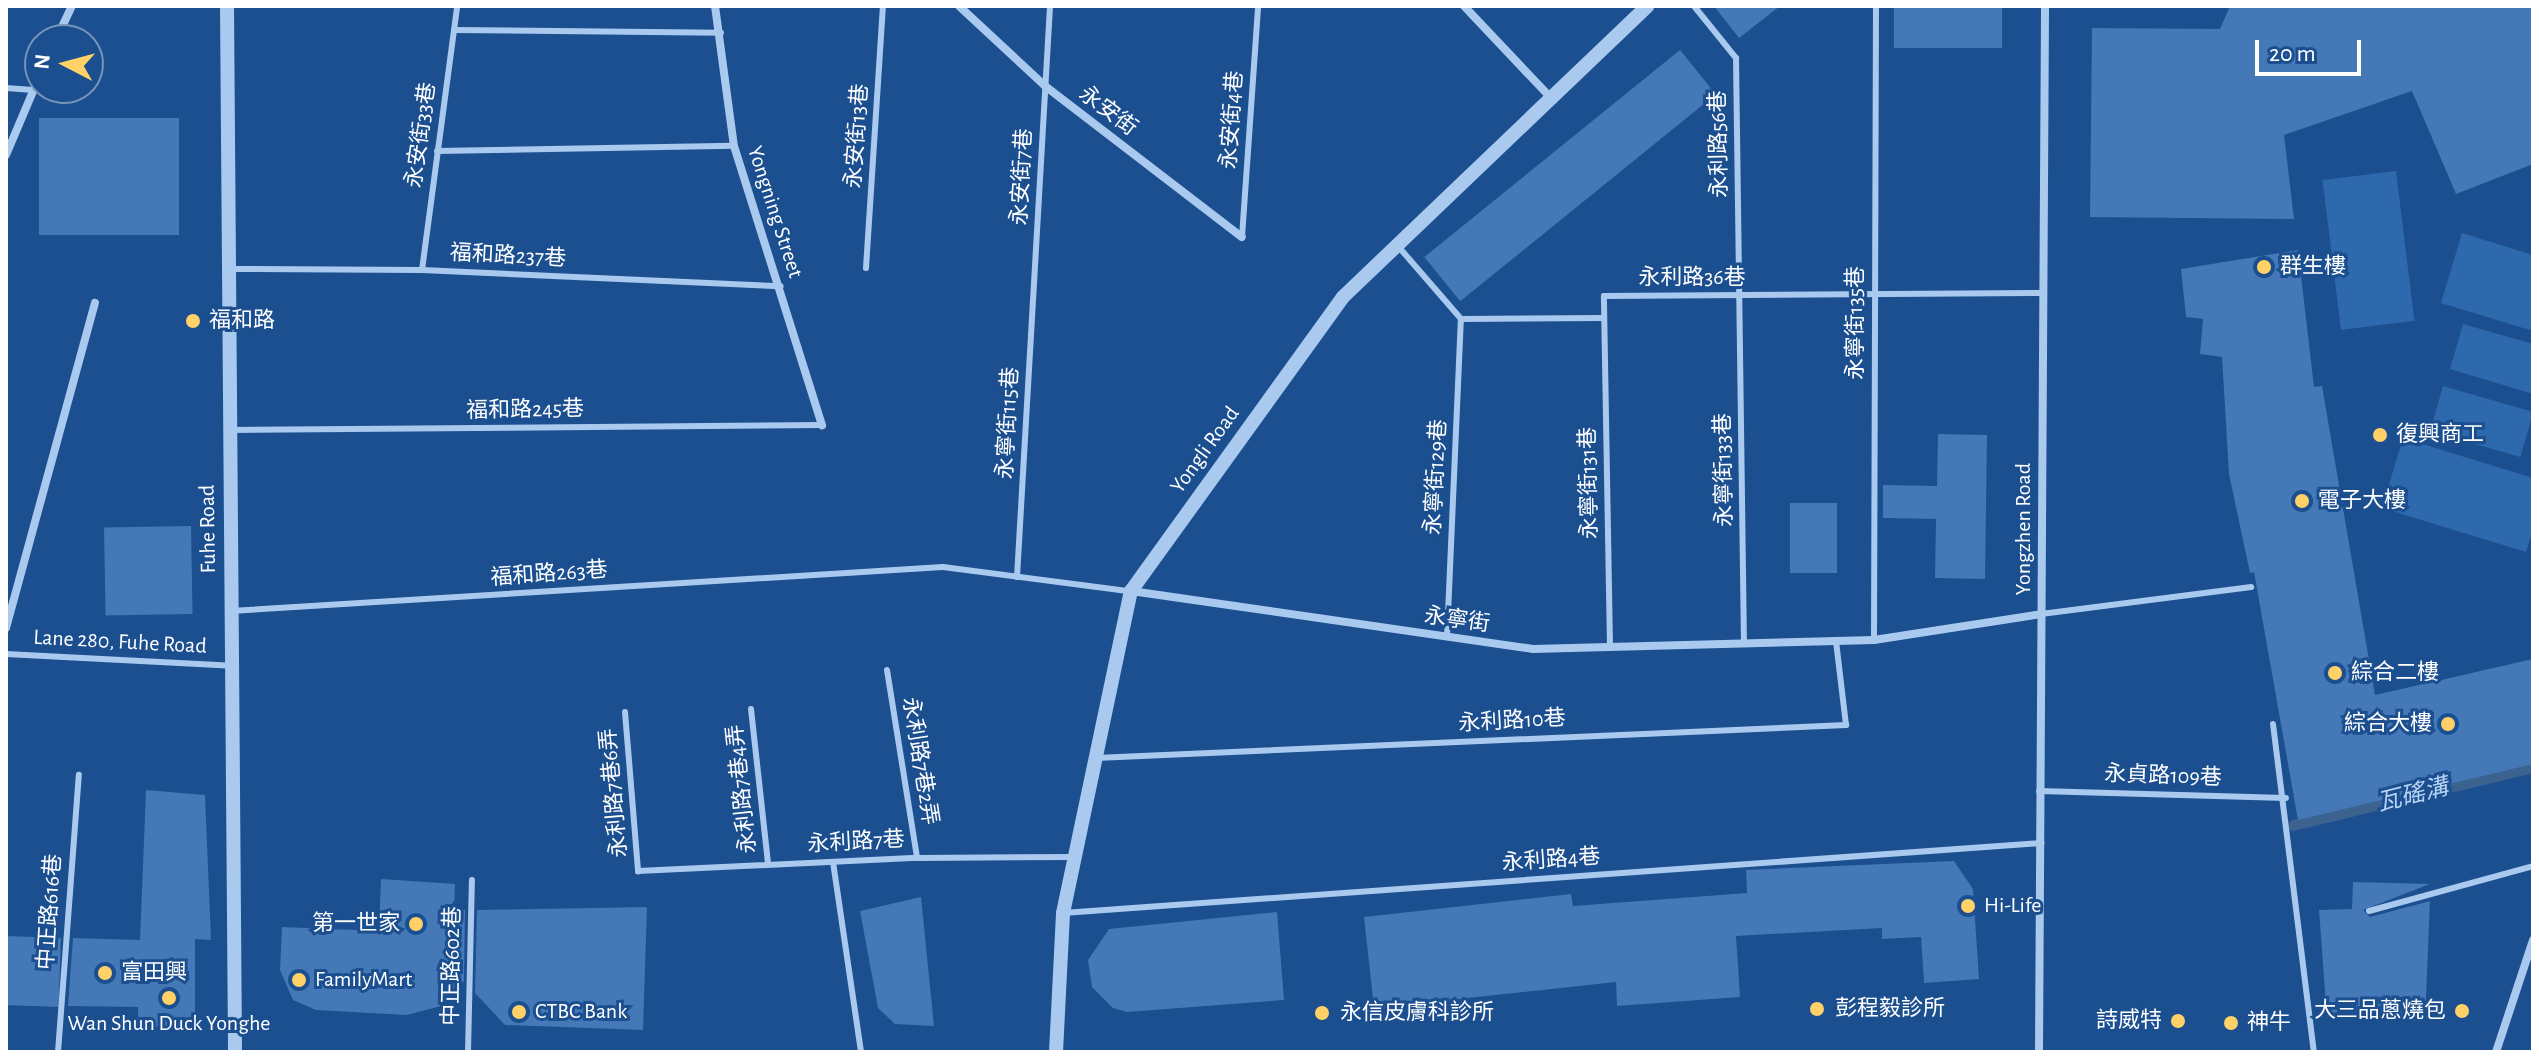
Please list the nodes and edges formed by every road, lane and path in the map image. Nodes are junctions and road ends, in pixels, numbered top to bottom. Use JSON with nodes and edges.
{"nodes":[{"id":1,"x":227,"y":6,"type":"edge"},
{"id":2,"x":457,"y":6,"type":"edge"},
{"id":3,"x":715,"y":6,"type":"edge"},
{"id":4,"x":883,"y":6,"type":"edge"},
{"id":5,"x":959,"y":6,"type":"edge"},
{"id":6,"x":1050,"y":6,"type":"edge"},
{"id":7,"x":1258,"y":6,"type":"edge"},
{"id":8,"x":1464,"y":6,"type":"edge"},
{"id":9,"x":1647,"y":6,"type":"edge"},
{"id":10,"x":1694,"y":6,"type":"edge"},
{"id":11,"x":1876,"y":6,"type":"edge"},
{"id":12,"x":2045,"y":6,"type":"edge"},
{"id":13,"x":454,"y":30,"type":"junction"},
{"id":14,"x":721,"y":33,"type":"junction"},
{"id":15,"x":1045,"y":86,"type":"junction"},
{"id":16,"x":1551,"y":98,"type":"junction"},
{"id":17,"x":27,"y":104,"type":"edge"},
{"id":18,"x":734,"y":146,"type":"junction"},
{"id":19,"x":437,"y":151,"type":"junction"},
{"id":20,"x":6,"y":155,"type":"edge"},
{"id":21,"x":1242,"y":237,"type":"joint"},
{"id":22,"x":1397,"y":245,"type":"junction"},
{"id":23,"x":866,"y":268,"type":"dead end"},
{"id":24,"x":233,"y":269,"type":"junction"},
{"id":25,"x":422,"y":270,"type":"junction"},
{"id":26,"x":1035,"y":271,"type":"joint"},
{"id":27,"x":781,"y":286,"type":"junction"},
{"id":28,"x":2044,"y":293,"type":"junction"},
{"id":29,"x":1874,"y":294,"type":"junction"},
{"id":30,"x":1740,"y":295,"type":"junction"},
{"id":31,"x":95,"y":303,"type":"dead end"},
{"id":32,"x":1604,"y":318,"type":"junction"},
{"id":33,"x":1461,"y":319,"type":"junction"},
{"id":34,"x":822,"y":425,"type":"joint"},
{"id":35,"x":228,"y":430,"type":"junction"},
{"id":36,"x":869,"y":572,"type":"joint"},
{"id":37,"x":1017,"y":577,"type":"junction"},
{"id":38,"x":2251,"y":587,"type":"dead end"},
{"id":39,"x":1131,"y":591,"type":"junction"},
{"id":40,"x":231,"y":611,"type":"junction"},
{"id":41,"x":2041,"y":614,"type":"junction"},
{"id":42,"x":6,"y":628,"type":"edge"},
{"id":43,"x":1447,"y":637,"type":"junction"},
{"id":44,"x":1874,"y":640,"type":"junction"},
{"id":45,"x":1836,"y":641,"type":"junction"},
{"id":46,"x":1744,"y":644,"type":"junction"},
{"id":47,"x":1610,"y":647,"type":"junction"},
{"id":48,"x":6,"y":654,"type":"edge"},
{"id":49,"x":232,"y":666,"type":"junction"},
{"id":50,"x":887,"y":670,"type":"dead end"},
{"id":51,"x":751,"y":709,"type":"dead end"},
{"id":52,"x":625,"y":712,"type":"dead end"},
{"id":53,"x":2273,"y":724,"type":"dead end"},
{"id":54,"x":1096,"y":758,"type":"junction"},
{"id":55,"x":79,"y":775,"type":"dead end"},
{"id":56,"x":2039,"y":791,"type":"junction"},
{"id":57,"x":2286,"y":798,"type":"junction"},
{"id":58,"x":2041,"y":843,"type":"junction"},
{"id":59,"x":1075,"y":857,"type":"junction"},
{"id":60,"x":917,"y":858,"type":"junction"},
{"id":61,"x":833,"y":862,"type":"junction"},
{"id":62,"x":768,"y":864,"type":"junction"},
{"id":63,"x":2533,"y":866,"type":"edge"},
{"id":64,"x":638,"y":871,"type":"joint"},
{"id":65,"x":472,"y":880,"type":"dead end"},
{"id":66,"x":2369,"y":911,"type":"dead end"},
{"id":67,"x":1063,"y":913,"type":"junction"},
{"id":68,"x":2533,"y":940,"type":"edge"},
{"id":69,"x":58,"y":1052,"type":"edge"},
{"id":70,"x":235,"y":1052,"type":"edge"},
{"id":71,"x":468,"y":1052,"type":"edge"},
{"id":72,"x":861,"y":1052,"type":"edge"},
{"id":73,"x":1056,"y":1052,"type":"edge"},
{"id":74,"x":2039,"y":1052,"type":"edge"},
{"id":75,"x":2314,"y":1052,"type":"edge"},
{"id":76,"x":2496,"y":1052,"type":"edge"}],
"edges":[{"from":1,"to":24,"type":"street","name":"Fuhe Road"},
{"from":2,"to":13,"type":"lane","name":"永安街33巷"},
{"from":3,"to":14,"type":"street","name":"Yongning Street"},
{"from":4,"to":23,"type":"lane","name":"永安街13巷"},
{"from":5,"to":15,"type":"street","name":"永安街"},
{"from":6,"to":15,"type":"lane","name":"永安街7巷"},
{"from":7,"to":21,"type":"lane","name":"永安街4巷"},
{"from":8,"to":16,"type":"street"},
{"from":9,"to":16,"type":"street","name":"Yongli Road"},
{"from":10,"to":30,"type":"lane","name":"永利路56巷"},
{"from":11,"to":29,"type":"lane","name":"永寧街135巷"},
{"from":12,"to":28,"type":"street","name":"Yongzhen Road"},
{"from":13,"to":14,"type":"lane"},
{"from":13,"to":19,"type":"lane","name":"永安街33巷"},
{"from":14,"to":18,"type":"street","name":"Yongning Street"},
{"from":15,"to":21,"type":"street","name":"永安街"},
{"from":15,"to":26,"type":"lane","name":"永安街7巷"},
{"from":16,"to":22,"type":"street","name":"Yongli Road"},
{"from":17,"to":20,"type":"street"},
{"from":18,"to":19,"type":"lane"},
{"from":18,"to":27,"type":"street","name":"Yongning Street"},
{"from":19,"to":25,"type":"lane","name":"永安街33巷"},
{"from":22,"to":33,"type":"lane"},
{"from":22,"to":39,"type":"street","name":"Yongli Road"},
{"from":24,"to":25,"type":"lane","name":"福和路237巷"},
{"from":24,"to":35,"type":"street","name":"Fuhe Road"},
{"from":25,"to":27,"type":"lane","name":"福和路237巷"},
{"from":26,"to":37,"type":"lane","name":"永寧街115巷"},
{"from":27,"to":34,"type":"street","name":"Yongning Street"},
{"from":28,"to":29,"type":"lane","name":"永利路36巷"},
{"from":28,"to":41,"type":"street","name":"Yongzhen Road"},
{"from":29,"to":30,"type":"lane","name":"永利路36巷"},
{"from":29,"to":44,"type":"lane","name":"永寧街135巷"},
{"from":30,"to":32,"type":"lane","name":"永利路36巷"},
{"from":30,"to":46,"type":"lane","name":"永寧街133巷"},
{"from":31,"to":42,"type":"street"},
{"from":32,"to":33,"type":"lane"},
{"from":32,"to":47,"type":"lane","name":"永寧街131巷"},
{"from":33,"to":43,"type":"lane","name":"永寧街129巷"},
{"from":34,"to":35,"type":"lane","name":"福和路245巷"},
{"from":35,"to":40,"type":"street","name":"Fuhe Road"},
{"from":36,"to":37,"type":"lane","name":"永寧街"},
{"from":36,"to":40,"type":"lane","name":"福和路263巷"},
{"from":37,"to":39,"type":"lane","name":"永寧街"},
{"from":38,"to":41,"type":"lane"},
{"from":39,"to":43,"type":"street","name":"永寧街"},
{"from":39,"to":54,"type":"street","name":"Yongli Road"},
{"from":40,"to":49,"type":"street","name":"Fuhe Road"},
{"from":41,"to":44,"type":"street","name":"永寧街"},
{"from":41,"to":56,"type":"street","name":"Yongzhen Road"},
{"from":43,"to":47,"type":"street","name":"永寧街"},
{"from":44,"to":45,"type":"street","name":"永寧街"},
{"from":45,"to":46,"type":"street","name":"永寧街"},
{"from":45,"to":54,"type":"lane","name":"永利路10巷"},
{"from":46,"to":47,"type":"street","name":"永寧街"},
{"from":48,"to":49,"type":"lane","name":"Lane 280, Fuhe Road"},
{"from":49,"to":70,"type":"street","name":"Fuhe Road"},
{"from":50,"to":60,"type":"lane","name":"永利路7巷2弄"},
{"from":51,"to":62,"type":"lane","name":"永利路7巷4弄"},
{"from":52,"to":64,"type":"lane","name":"永利路7巷6弄"},
{"from":53,"to":57,"type":"lane"},
{"from":54,"to":59,"type":"street","name":"Yongli Road"},
{"from":55,"to":69,"type":"lane","name":"中正路616巷"},
{"from":56,"to":57,"type":"lane","name":"永貞路109巷"},
{"from":56,"to":58,"type":"street","name":"Yongzhen Road"},
{"from":57,"to":75,"type":"lane"},
{"from":58,"to":67,"type":"lane","name":"永利路4巷"},
{"from":58,"to":74,"type":"street","name":"Yongzhen Road"},
{"from":59,"to":60,"type":"lane","name":"永利路7巷"},
{"from":59,"to":67,"type":"street","name":"Yongli Road"},
{"from":60,"to":61,"type":"lane","name":"永利路7巷"},
{"from":61,"to":62,"type":"lane","name":"永利路7巷"},
{"from":61,"to":72,"type":"lane"},
{"from":62,"to":64,"type":"lane","name":"永利路7巷"},
{"from":63,"to":66,"type":"lane"},
{"from":65,"to":71,"type":"lane","name":"中正路602巷"},
{"from":67,"to":73,"type":"street","name":"Yongli Road"},
{"from":68,"to":76,"type":"street"}]}
